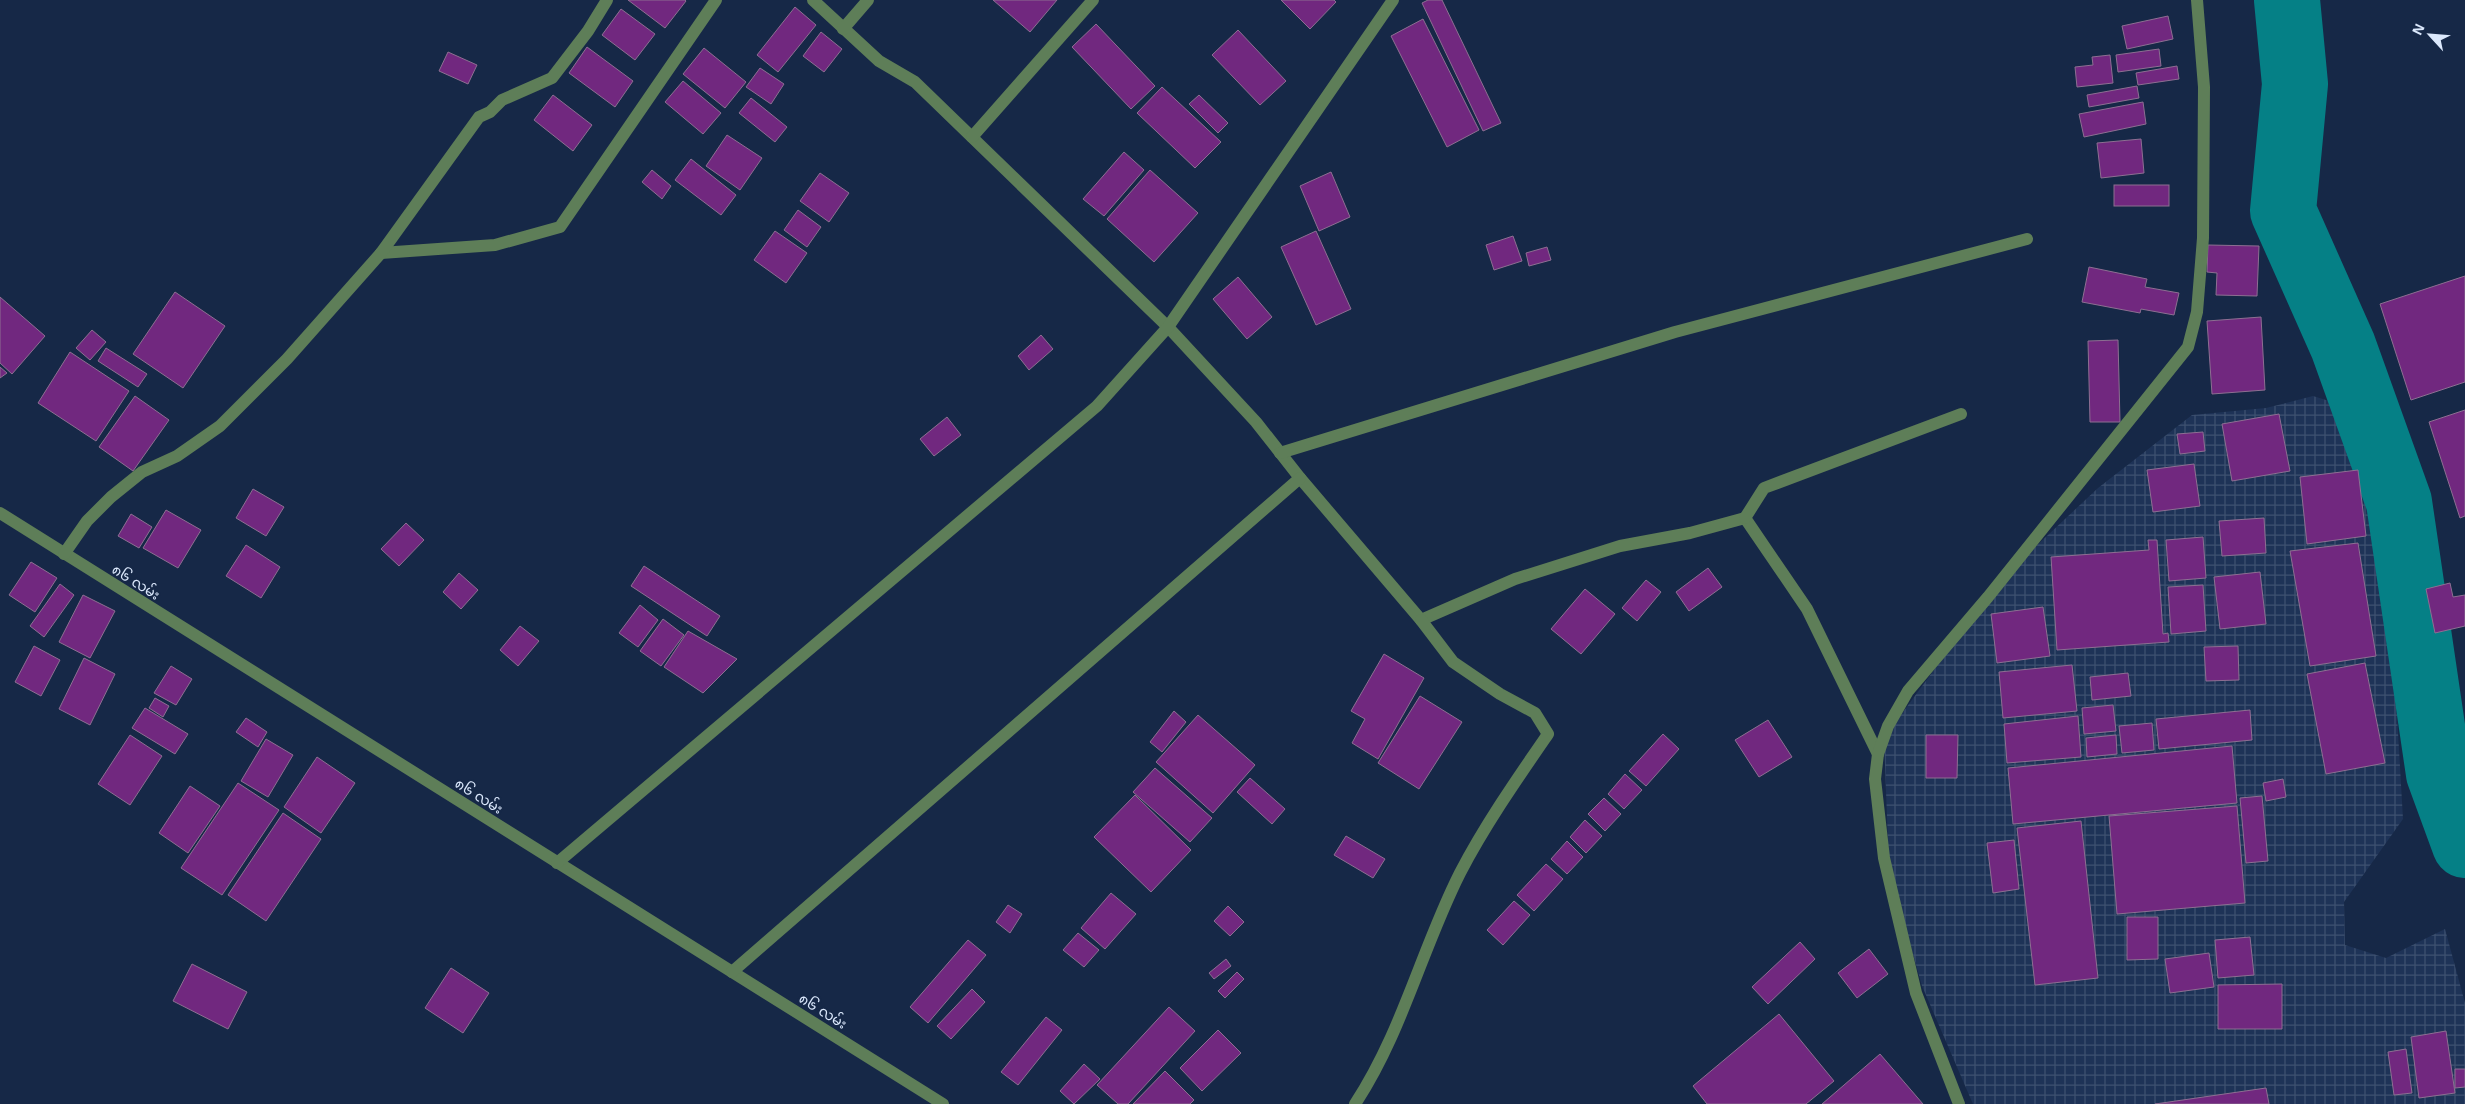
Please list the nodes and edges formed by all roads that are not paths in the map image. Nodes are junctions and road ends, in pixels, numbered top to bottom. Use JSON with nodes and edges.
{"nodes":[{"id":1,"x":607,"y":0,"type":"edge"},
{"id":2,"x":716,"y":0,"type":"edge"},
{"id":3,"x":813,"y":0,"type":"edge"},
{"id":4,"x":868,"y":0,"type":"edge"},
{"id":5,"x":1093,"y":0,"type":"edge"},
{"id":6,"x":1393,"y":0,"type":"edge"},
{"id":7,"x":2197,"y":0,"type":"edge"},
{"id":8,"x":843,"y":29,"type":"junction"},
{"id":9,"x":972,"y":137,"type":"junction"},
{"id":10,"x":2027,"y":239,"type":"dead end"},
{"id":11,"x":381,"y":253,"type":"junction"},
{"id":12,"x":1168,"y":327,"type":"junction"},
{"id":13,"x":1961,"y":414,"type":"dead end"},
{"id":14,"x":1280,"y":453,"type":"junction"},
{"id":15,"x":1300,"y":478,"type":"junction"},
{"id":16,"x":0,"y":513,"type":"edge"},
{"id":17,"x":1745,"y":518,"type":"junction"},
{"id":18,"x":64,"y":554,"type":"junction"},
{"id":19,"x":1421,"y":620,"type":"junction"},
{"id":20,"x":1878,"y":754,"type":"junction"},
{"id":21,"x":557,"y":862,"type":"junction"},
{"id":22,"x":732,"y":972,"type":"junction"},
{"id":23,"x":944,"y":1104,"type":"edge"},
{"id":24,"x":1355,"y":1104,"type":"edge"},
{"id":25,"x":1959,"y":1104,"type":"edge"}],
"edges":[{"from":1,"to":11,"type":"street"},
{"from":2,"to":11,"type":"street"},
{"from":3,"to":8,"type":"street"},
{"from":4,"to":8,"type":"street"},
{"from":5,"to":9,"type":"street"},
{"from":6,"to":12,"type":"street"},
{"from":7,"to":20,"type":"street"},
{"from":8,"to":9,"type":"street"},
{"from":9,"to":12,"type":"street"},
{"from":10,"to":14,"type":"street"},
{"from":11,"to":18,"type":"street"},
{"from":12,"to":14,"type":"street"},
{"from":12,"to":21,"type":"street"},
{"from":13,"to":17,"type":"street"},
{"from":14,"to":15,"type":"street"},
{"from":15,"to":19,"type":"street"},
{"from":15,"to":22,"type":"street"},
{"from":16,"to":18,"type":"street","name":"၈၆ လမ်း"},
{"from":17,"to":19,"type":"street"},
{"from":17,"to":20,"type":"street"},
{"from":18,"to":21,"type":"street","name":"၈၆ လမ်း"},
{"from":19,"to":24,"type":"street"},
{"from":20,"to":25,"type":"street"},
{"from":21,"to":22,"type":"street","name":"၈၆ လမ်း"},
{"from":22,"to":23,"type":"street","name":"၈၆ လမ်း"}]}
